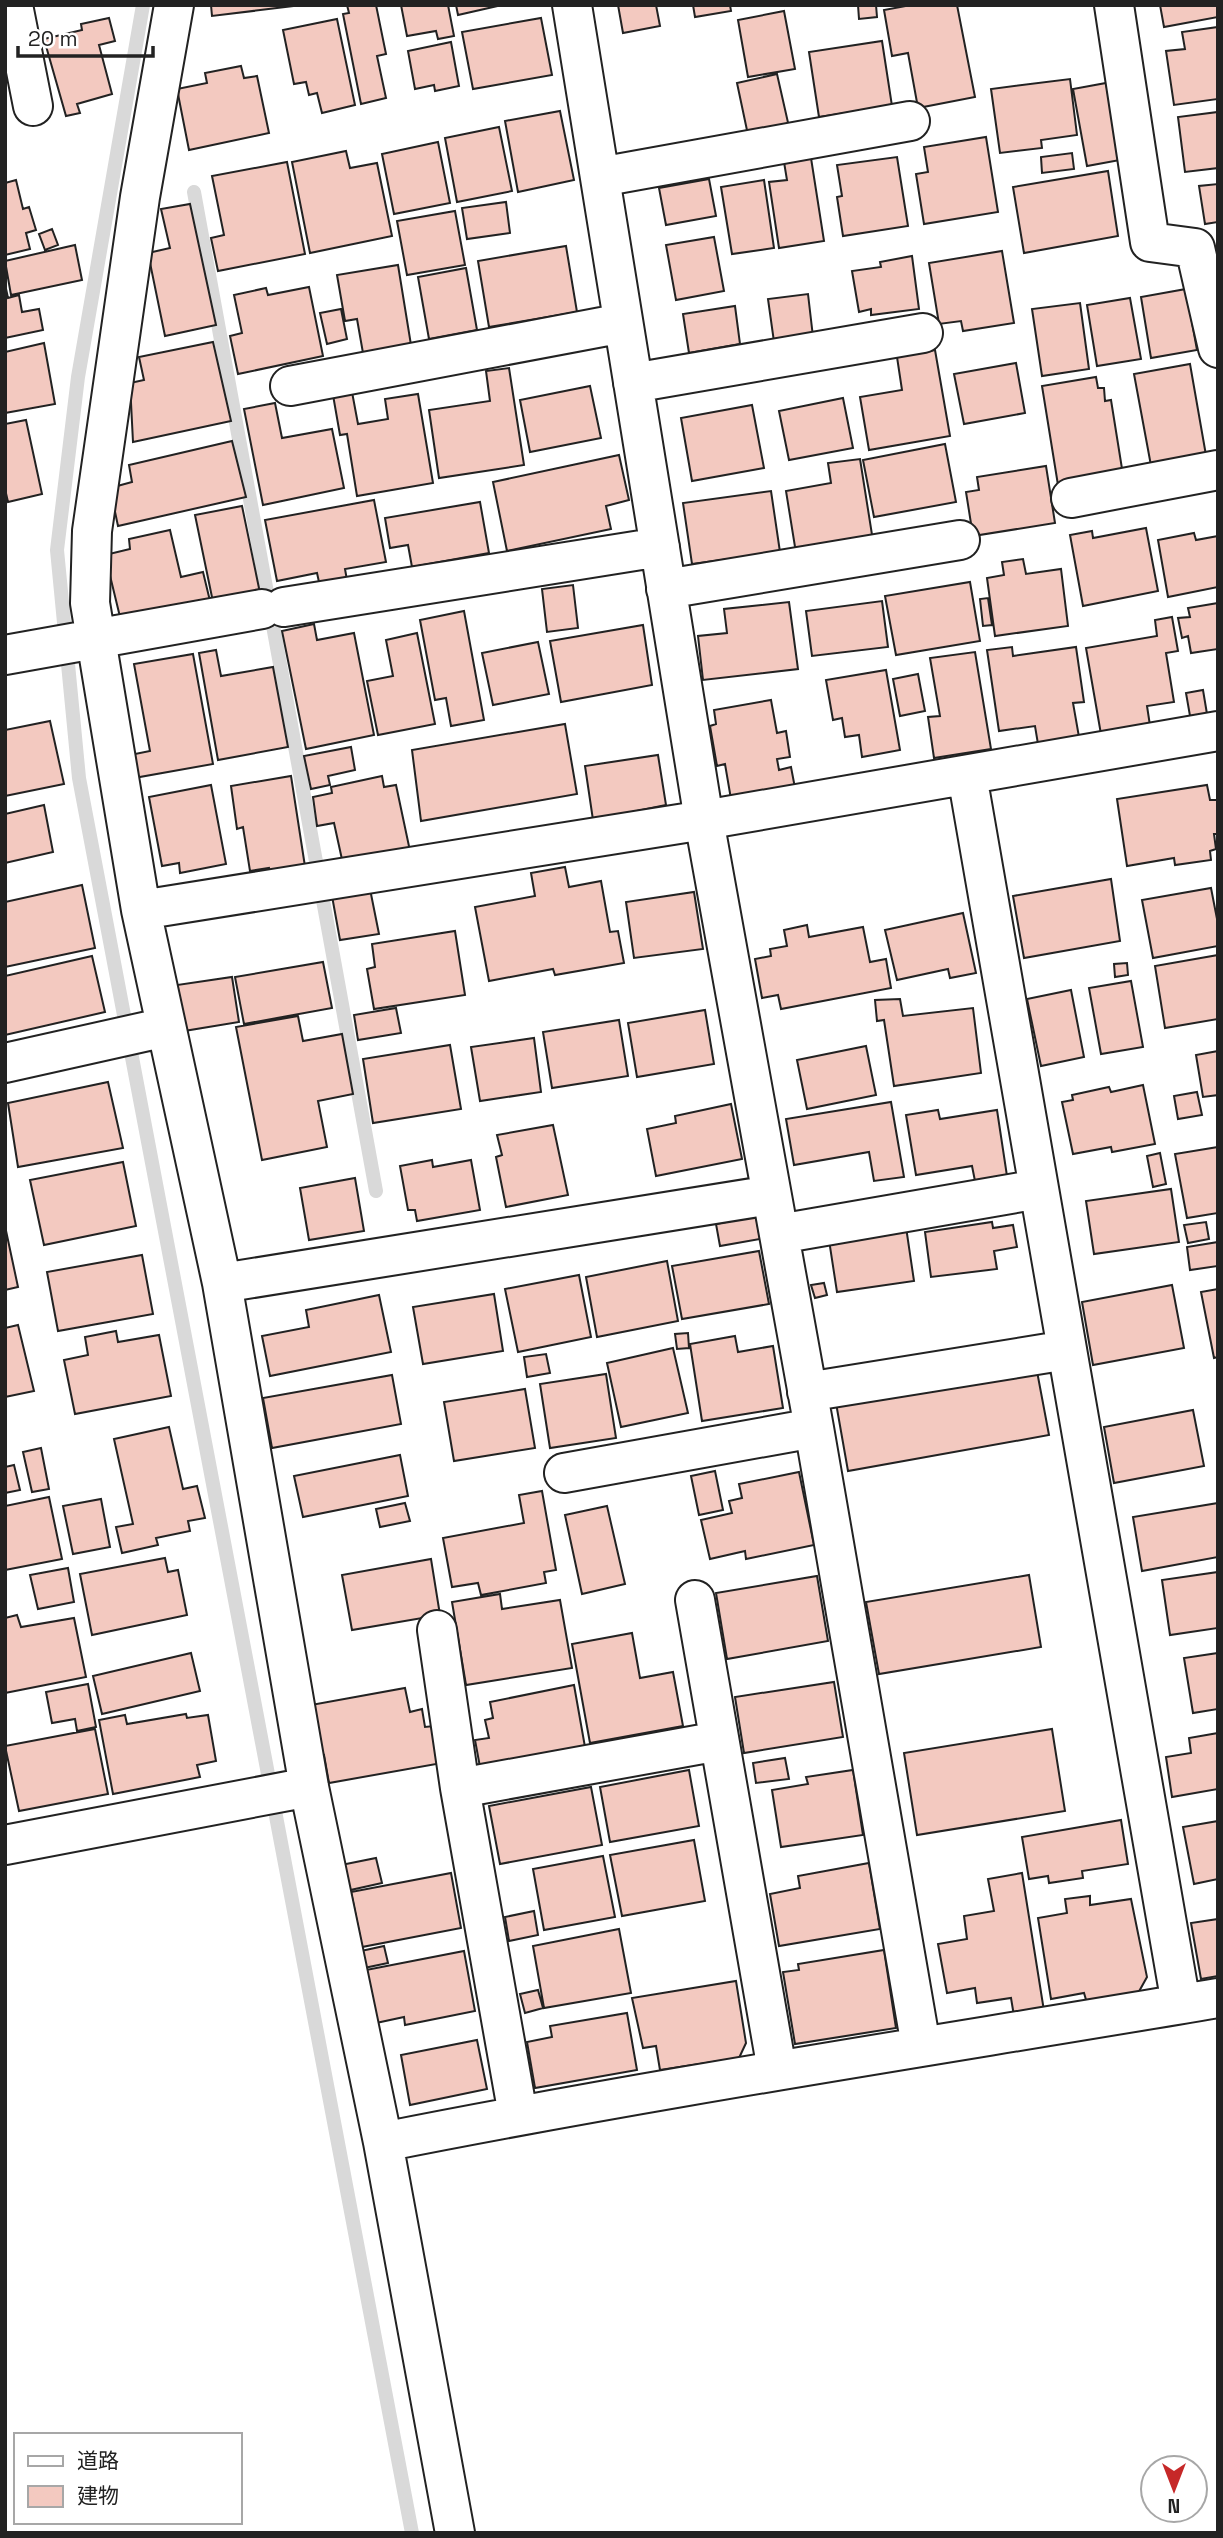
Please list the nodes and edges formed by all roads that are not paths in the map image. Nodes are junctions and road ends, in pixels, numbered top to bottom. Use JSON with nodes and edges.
{"nodes":[{"id":1,"x":13,"y":5,"type":"edge"},
{"id":2,"x":174,"y":5,"type":"edge"},
{"id":3,"x":572,"y":5,"type":"edge"},
{"id":4,"x":1114,"y":5,"type":"edge"},
{"id":5,"x":33,"y":106,"type":"dead end"},
{"id":6,"x":910,"y":121,"type":"dead end"},
{"id":7,"x":600,"y":177,"type":"junction"},
{"id":8,"x":623,"y":323,"type":"junction"},
{"id":9,"x":923,"y":332,"type":"dead end"},
{"id":10,"x":1218,"y":348,"type":"edge"},
{"id":11,"x":633,"y":383,"type":"junction"},
{"id":12,"x":290,"y":386,"type":"dead end"},
{"id":13,"x":1218,"y":470,"type":"edge"},
{"id":14,"x":1071,"y":498,"type":"dead end"},
{"id":15,"x":960,"y":540,"type":"dead end"},
{"id":16,"x":660,"y":547,"type":"junction"},
{"id":17,"x":666,"y":589,"type":"junction"},
{"id":18,"x":75,"y":642,"type":"junction"},
{"id":19,"x":5,"y":655,"type":"edge"},
{"id":20,"x":1218,"y":731,"type":"edge"},
{"id":21,"x":967,"y":775,"type":"junction"},
{"id":22,"x":704,"y":820,"type":"junction"},
{"id":23,"x":141,"y":910,"type":"junction"},
{"id":24,"x":154,"y":1030,"type":"junction"},
{"id":25,"x":5,"y":1063,"type":"edge"},
{"id":26,"x":1039,"y":1189,"type":"junction"},
{"id":27,"x":771,"y":1195,"type":"junction"},
{"id":28,"x":779,"y":1234,"type":"junction"},
{"id":29,"x":222,"y":1283,"type":"junction"},
{"id":30,"x":1067,"y":1350,"type":"junction"},
{"id":31,"x":810,"y":1410,"type":"junction"},
{"id":32,"x":564,"y":1473,"type":"dead end"},
{"id":33,"x":695,"y":1600,"type":"dead end"},
{"id":34,"x":437,"y":1630,"type":"dead end"},
{"id":35,"x":719,"y":1741,"type":"junction"},
{"id":36,"x":460,"y":1788,"type":"junction"},
{"id":37,"x":284,"y":1792,"type":"junction"},
{"id":38,"x":5,"y":1845,"type":"edge"},
{"id":39,"x":1218,"y":1998,"type":"edge"},
{"id":40,"x":1181,"y":2004,"type":"junction"},
{"id":41,"x":920,"y":2046,"type":"junction"},
{"id":42,"x":777,"y":2070,"type":"junction"},
{"id":43,"x":518,"y":2115,"type":"junction"},
{"id":44,"x":383,"y":2142,"type":"junction"},
{"id":45,"x":455,"y":2533,"type":"edge"}],
"edges":[{"from":1,"to":5,"type":"street"},
{"from":2,"to":18,"type":"street"},
{"from":3,"to":7,"type":"street"},
{"from":4,"to":10,"type":"street"},
{"from":6,"to":7,"type":"street"},
{"from":7,"to":8,"type":"street"},
{"from":8,"to":11,"type":"street"},
{"from":8,"to":12,"type":"street"},
{"from":9,"to":11,"type":"street"},
{"from":11,"to":16,"type":"street"},
{"from":13,"to":14,"type":"street"},
{"from":15,"to":17,"type":"street"},
{"from":16,"to":17,"type":"street"},
{"from":16,"to":18,"type":"street"},
{"from":17,"to":22,"type":"street"},
{"from":18,"to":19,"type":"street"},
{"from":18,"to":23,"type":"street"},
{"from":20,"to":21,"type":"street"},
{"from":21,"to":22,"type":"street"},
{"from":21,"to":26,"type":"street"},
{"from":22,"to":23,"type":"street"},
{"from":22,"to":27,"type":"street"},
{"from":23,"to":24,"type":"street"},
{"from":24,"to":25,"type":"street"},
{"from":24,"to":29,"type":"street"},
{"from":26,"to":28,"type":"street"},
{"from":26,"to":30,"type":"street"},
{"from":27,"to":28,"type":"street"},
{"from":27,"to":29,"type":"street"},
{"from":28,"to":31,"type":"street"},
{"from":29,"to":37,"type":"street"},
{"from":30,"to":31,"type":"street"},
{"from":30,"to":40,"type":"street"},
{"from":31,"to":32,"type":"street"},
{"from":31,"to":41,"type":"street"},
{"from":33,"to":35,"type":"street"},
{"from":34,"to":36,"type":"street"},
{"from":35,"to":36,"type":"street"},
{"from":35,"to":42,"type":"street"},
{"from":36,"to":43,"type":"street"},
{"from":37,"to":38,"type":"street"},
{"from":37,"to":44,"type":"street"},
{"from":39,"to":40,"type":"street"},
{"from":40,"to":41,"type":"street"},
{"from":41,"to":42,"type":"street"},
{"from":42,"to":43,"type":"street"},
{"from":43,"to":44,"type":"street"},
{"from":44,"to":45,"type":"street"}]}
